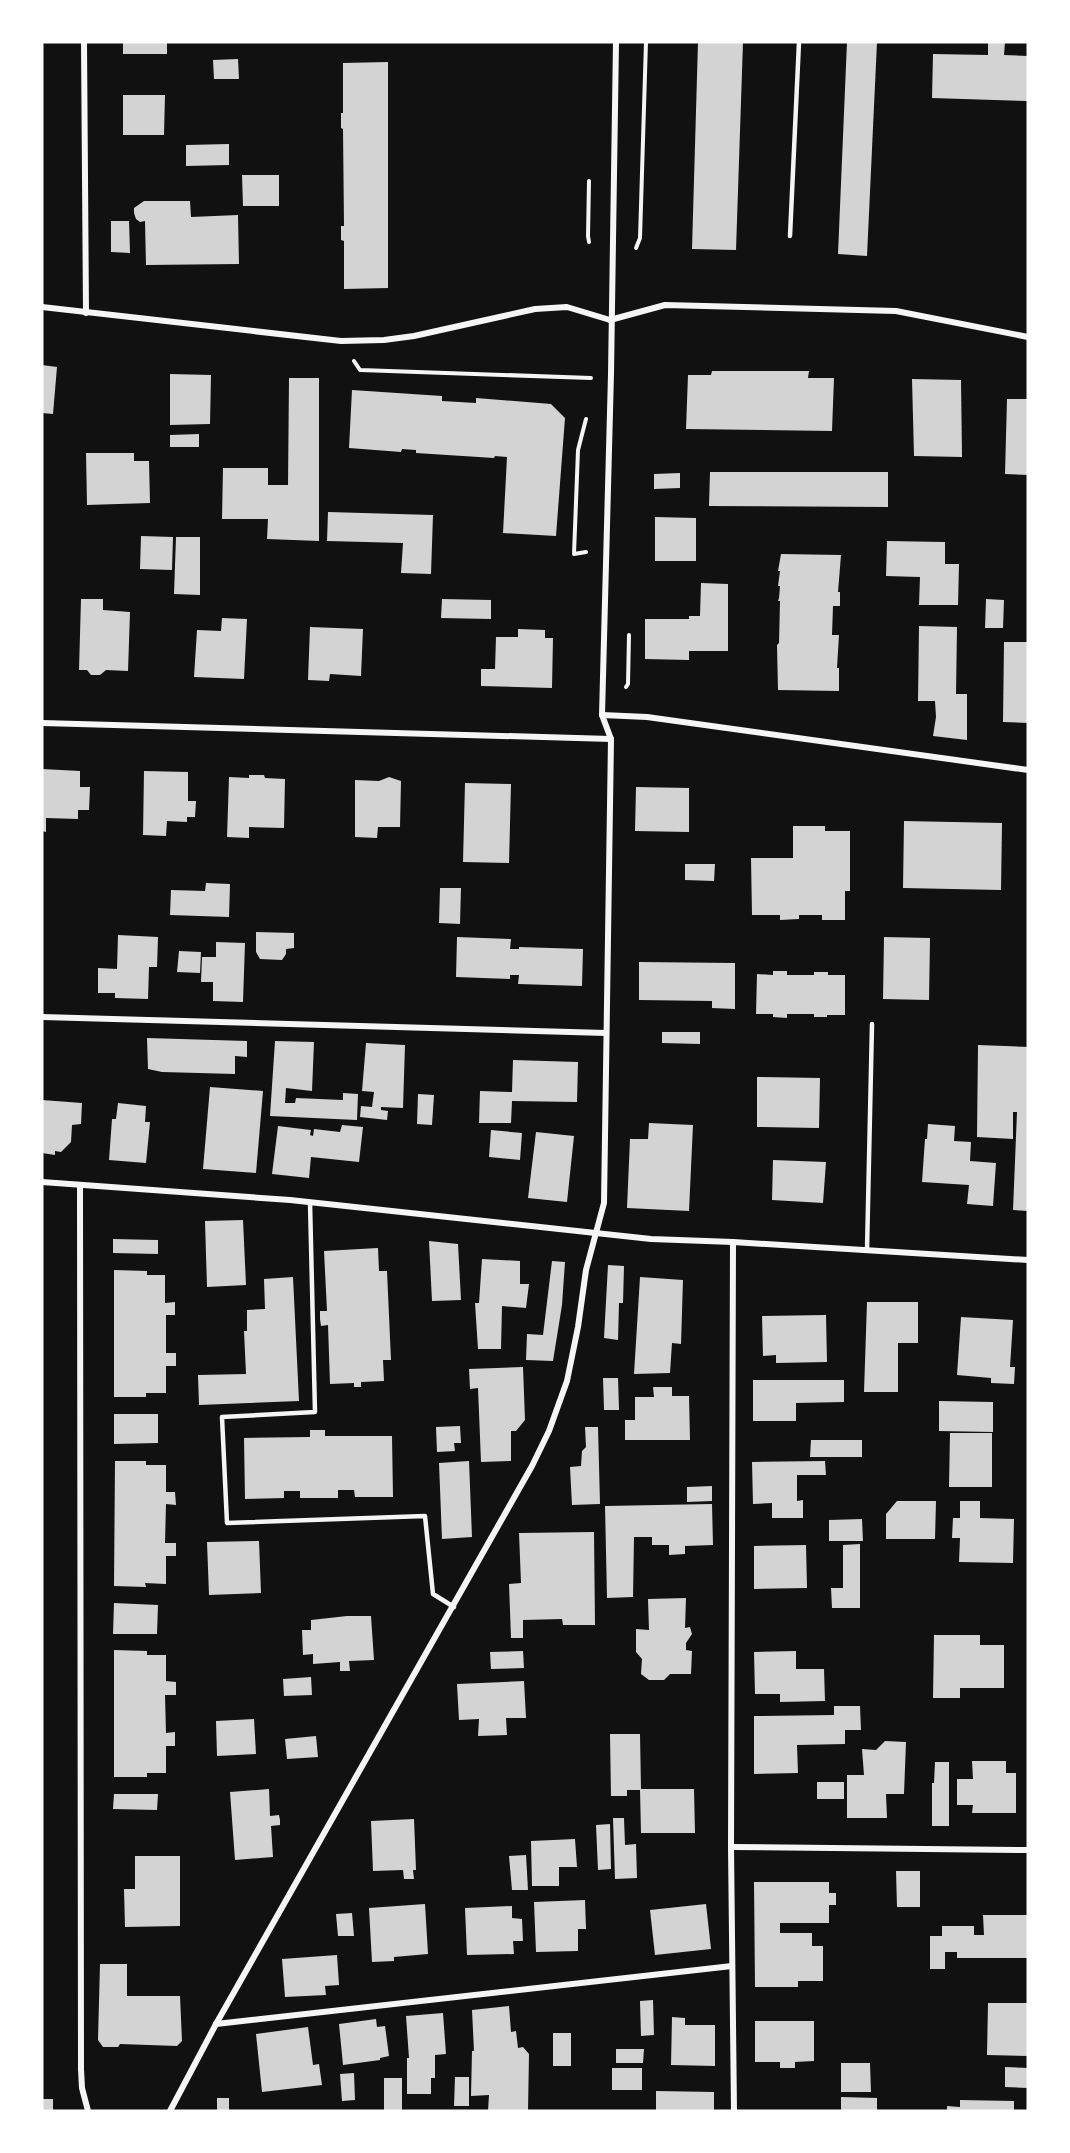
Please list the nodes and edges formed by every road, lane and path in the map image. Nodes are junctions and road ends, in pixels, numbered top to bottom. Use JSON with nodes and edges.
{"nodes":[{"id":1,"x":84,"y":42,"type":"edge"},
{"id":2,"x":616,"y":42,"type":"edge"},
{"id":3,"x":798,"y":42,"type":"edge"},
{"id":4,"x":790,"y":236,"type":"dead end"},
{"id":5,"x":42,"y":307,"type":"edge"},
{"id":6,"x":86,"y":313,"type":"junction"},
{"id":7,"x":610,"y":320,"type":"junction"},
{"id":8,"x":1028,"y":337,"type":"edge"},
{"id":9,"x":341,"y":341,"type":"junction"},
{"id":10,"x":596,"y":378,"type":"dead end"},
{"id":11,"x":602,"y":715,"type":"junction"},
{"id":12,"x":42,"y":723,"type":"edge"},
{"id":13,"x":611,"y":739,"type":"junction"},
{"id":14,"x":1028,"y":770,"type":"edge"},
{"id":15,"x":42,"y":1017,"type":"edge"},
{"id":16,"x":872,"y":1024,"type":"dead end"},
{"id":17,"x":606,"y":1033,"type":"junction"},
{"id":18,"x":42,"y":1182,"type":"edge"},
{"id":19,"x":80,"y":1185,"type":"junction"},
{"id":20,"x":310,"y":1202,"type":"junction"},
{"id":21,"x":596,"y":1234,"type":"junction"},
{"id":22,"x":733,"y":1242,"type":"junction"},
{"id":23,"x":867,"y":1250,"type":"junction"},
{"id":24,"x":1028,"y":1260,"type":"edge"},
{"id":25,"x":454,"y":1607,"type":"junction"},
{"id":26,"x":731,"y":1848,"type":"junction"},
{"id":27,"x":1028,"y":1850,"type":"edge"},
{"id":28,"x":732,"y":1966,"type":"junction"},
{"id":29,"x":216,"y":2024,"type":"junction"},
{"id":30,"x":88,"y":2111,"type":"edge"},
{"id":31,"x":170,"y":2111,"type":"edge"},
{"id":32,"x":734,"y":2111,"type":"edge"}],
"edges":[{"from":1,"to":6,"type":"street"},
{"from":2,"to":7,"type":"street"},
{"from":3,"to":4,"type":"lane"},
{"from":5,"to":6,"type":"street"},
{"from":6,"to":9,"type":"street"},
{"from":7,"to":8,"type":"street"},
{"from":7,"to":9,"type":"street"},
{"from":7,"to":11,"type":"street"},
{"from":9,"to":10,"type":"path"},
{"from":11,"to":13,"type":"street"},
{"from":11,"to":14,"type":"street"},
{"from":12,"to":13,"type":"street"},
{"from":13,"to":17,"type":"street"},
{"from":15,"to":17,"type":"street"},
{"from":16,"to":23,"type":"lane"},
{"from":17,"to":21,"type":"street"},
{"from":18,"to":19,"type":"street"},
{"from":19,"to":20,"type":"street"},
{"from":19,"to":30,"type":"street"},
{"from":20,"to":21,"type":"street"},
{"from":20,"to":25,"type":"lane"},
{"from":21,"to":22,"type":"street"},
{"from":21,"to":25,"type":"street"},
{"from":22,"to":23,"type":"street"},
{"from":22,"to":26,"type":"street"},
{"from":23,"to":24,"type":"street"},
{"from":25,"to":29,"type":"street"},
{"from":26,"to":27,"type":"street"},
{"from":26,"to":28,"type":"street"},
{"from":28,"to":29,"type":"street"},
{"from":28,"to":32,"type":"street"},
{"from":29,"to":31,"type":"street"}]}
